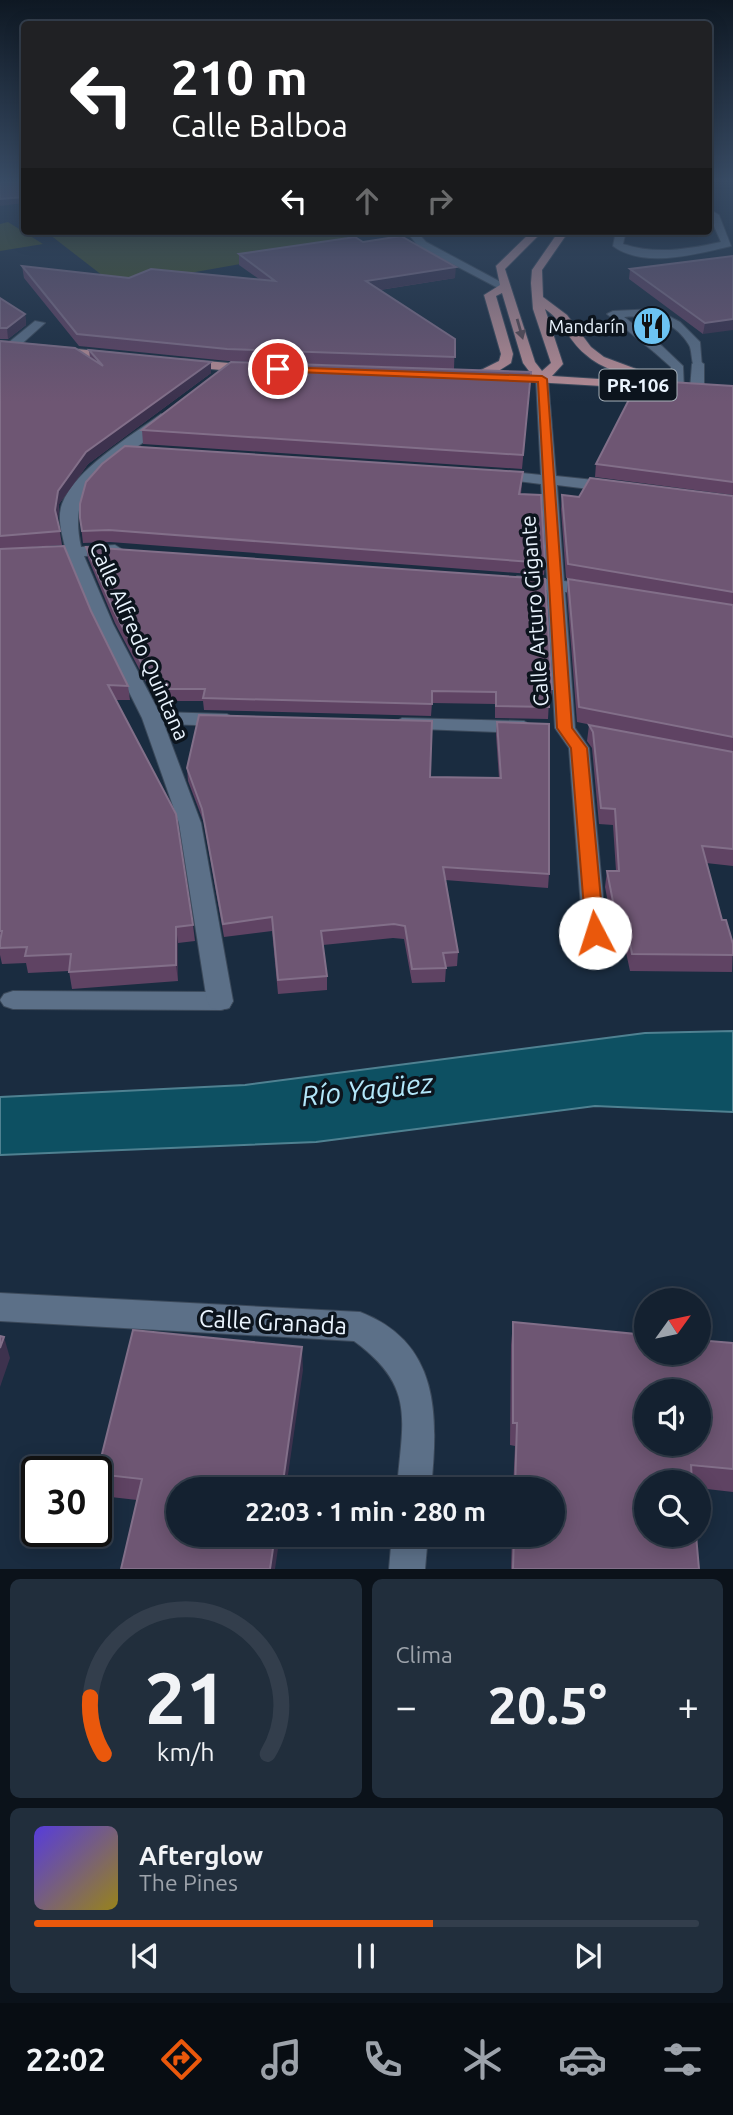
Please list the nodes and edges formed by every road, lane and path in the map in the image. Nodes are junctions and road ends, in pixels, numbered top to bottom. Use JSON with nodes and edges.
{"nodes":[{"id":1,"x":443,"y":255,"type":"edge"},
{"id":2,"x":513,"y":255,"type":"edge"},
{"id":3,"x":547,"y":255,"type":"edge"},
{"id":4,"x":504,"y":287,"type":"junction"},
{"id":5,"x":538,"y":298,"type":"junction"},
{"id":6,"x":39,"y":323,"type":"dead end"},
{"id":7,"x":6,"y":346,"type":"edge"},
{"id":8,"x":134,"y":358,"type":"edge"},
{"id":9,"x":174,"y":362,"type":"edge"},
{"id":10,"x":228,"y":368,"type":"junction"},
{"id":11,"x":268,"y":369,"type":"edge"},
{"id":12,"x":542,"y":379,"type":"junction"},
{"id":13,"x":211,"y":383,"type":"edge"},
{"id":14,"x":675,"y":388,"type":"junction"},
{"id":15,"x":703,"y":390,"type":"joint"},
{"id":16,"x":183,"y":405,"type":"edge"},
{"id":17,"x":119,"y":449,"type":"junction"},
{"id":18,"x":147,"y":451,"type":"edge"},
{"id":19,"x":479,"y":473,"type":"edge"},
{"id":20,"x":548,"y":478,"type":"junction"},
{"id":21,"x":627,"y":489,"type":"edge"},
{"id":22,"x":74,"y":551,"type":"junction"},
{"id":23,"x":137,"y":552,"type":"edge"},
{"id":24,"x":0,"y":555,"type":"edge"},
{"id":25,"x":502,"y":580,"type":"edge"},
{"id":26,"x":557,"y":584,"type":"junction"},
{"id":27,"x":611,"y":593,"type":"edge"},
{"id":28,"x":152,"y":718,"type":"junction"},
{"id":29,"x":248,"y":720,"type":"edge"},
{"id":30,"x":386,"y":724,"type":"edge"},
{"id":31,"x":565,"y":728,"type":"junction"},
{"id":32,"x":590,"y":733,"type":"edge"},
{"id":33,"x":597,"y":960,"type":"dead end"},
{"id":34,"x":13,"y":1000,"type":"dead end"},
{"id":35,"x":0,"y":1307,"type":"edge"},
{"id":36,"x":415,"y":1477,"type":"edge"},
{"id":37,"x":409,"y":1547,"type":"edge"},
{"id":38,"x":407,"y":1569,"type":"edge"}],
"edges":[{"from":1,"to":4,"type":"street"},
{"from":2,"to":4,"type":"main road"},
{"from":3,"to":5,"type":"main road"},
{"from":4,"to":12,"type":"main road","one_way":true},
{"from":4,"to":12,"type":"main road","number":"PR-106"},
{"from":5,"to":12,"type":"main road"},
{"from":5,"to":14,"type":"main road"},
{"from":6,"to":7,"type":"street"},
{"from":7,"to":8,"type":"main road"},
{"from":9,"to":10,"type":"main road"},
{"from":10,"to":11,"type":"main road"},
{"from":10,"to":13,"type":"street"},
{"from":12,"to":14,"type":"main road","number":"PR-106"},
{"from":12,"to":20,"type":"street","name":"Calle Arturo Gigante"},
{"from":14,"to":15,"type":"main road","number":"PR-106"},
{"from":14,"to":15,"type":"street"},
{"from":16,"to":17,"type":"street","name":"Calle Alfredo Quintana"},
{"from":17,"to":18,"type":"street"},
{"from":17,"to":22,"type":"street","name":"Calle Alfredo Quintana"},
{"from":19,"to":20,"type":"street"},
{"from":20,"to":21,"type":"street"},
{"from":20,"to":26,"type":"street","name":"Calle Arturo Gigante"},
{"from":22,"to":23,"type":"street"},
{"from":22,"to":24,"type":"street"},
{"from":22,"to":28,"type":"street","name":"Calle Alfredo Quintana"},
{"from":25,"to":26,"type":"street"},
{"from":26,"to":27,"type":"street"},
{"from":26,"to":31,"type":"street","name":"Calle Arturo Gigante"},
{"from":28,"to":29,"type":"street"},
{"from":28,"to":34,"type":"street","name":"Calle Alfredo Quintana"},
{"from":30,"to":31,"type":"street"},
{"from":31,"to":32,"type":"street"},
{"from":31,"to":33,"type":"street","name":"Calle Arturo Gigante"},
{"from":35,"to":36,"type":"street","name":"Calle Granada"},
{"from":37,"to":38,"type":"street"}]}
